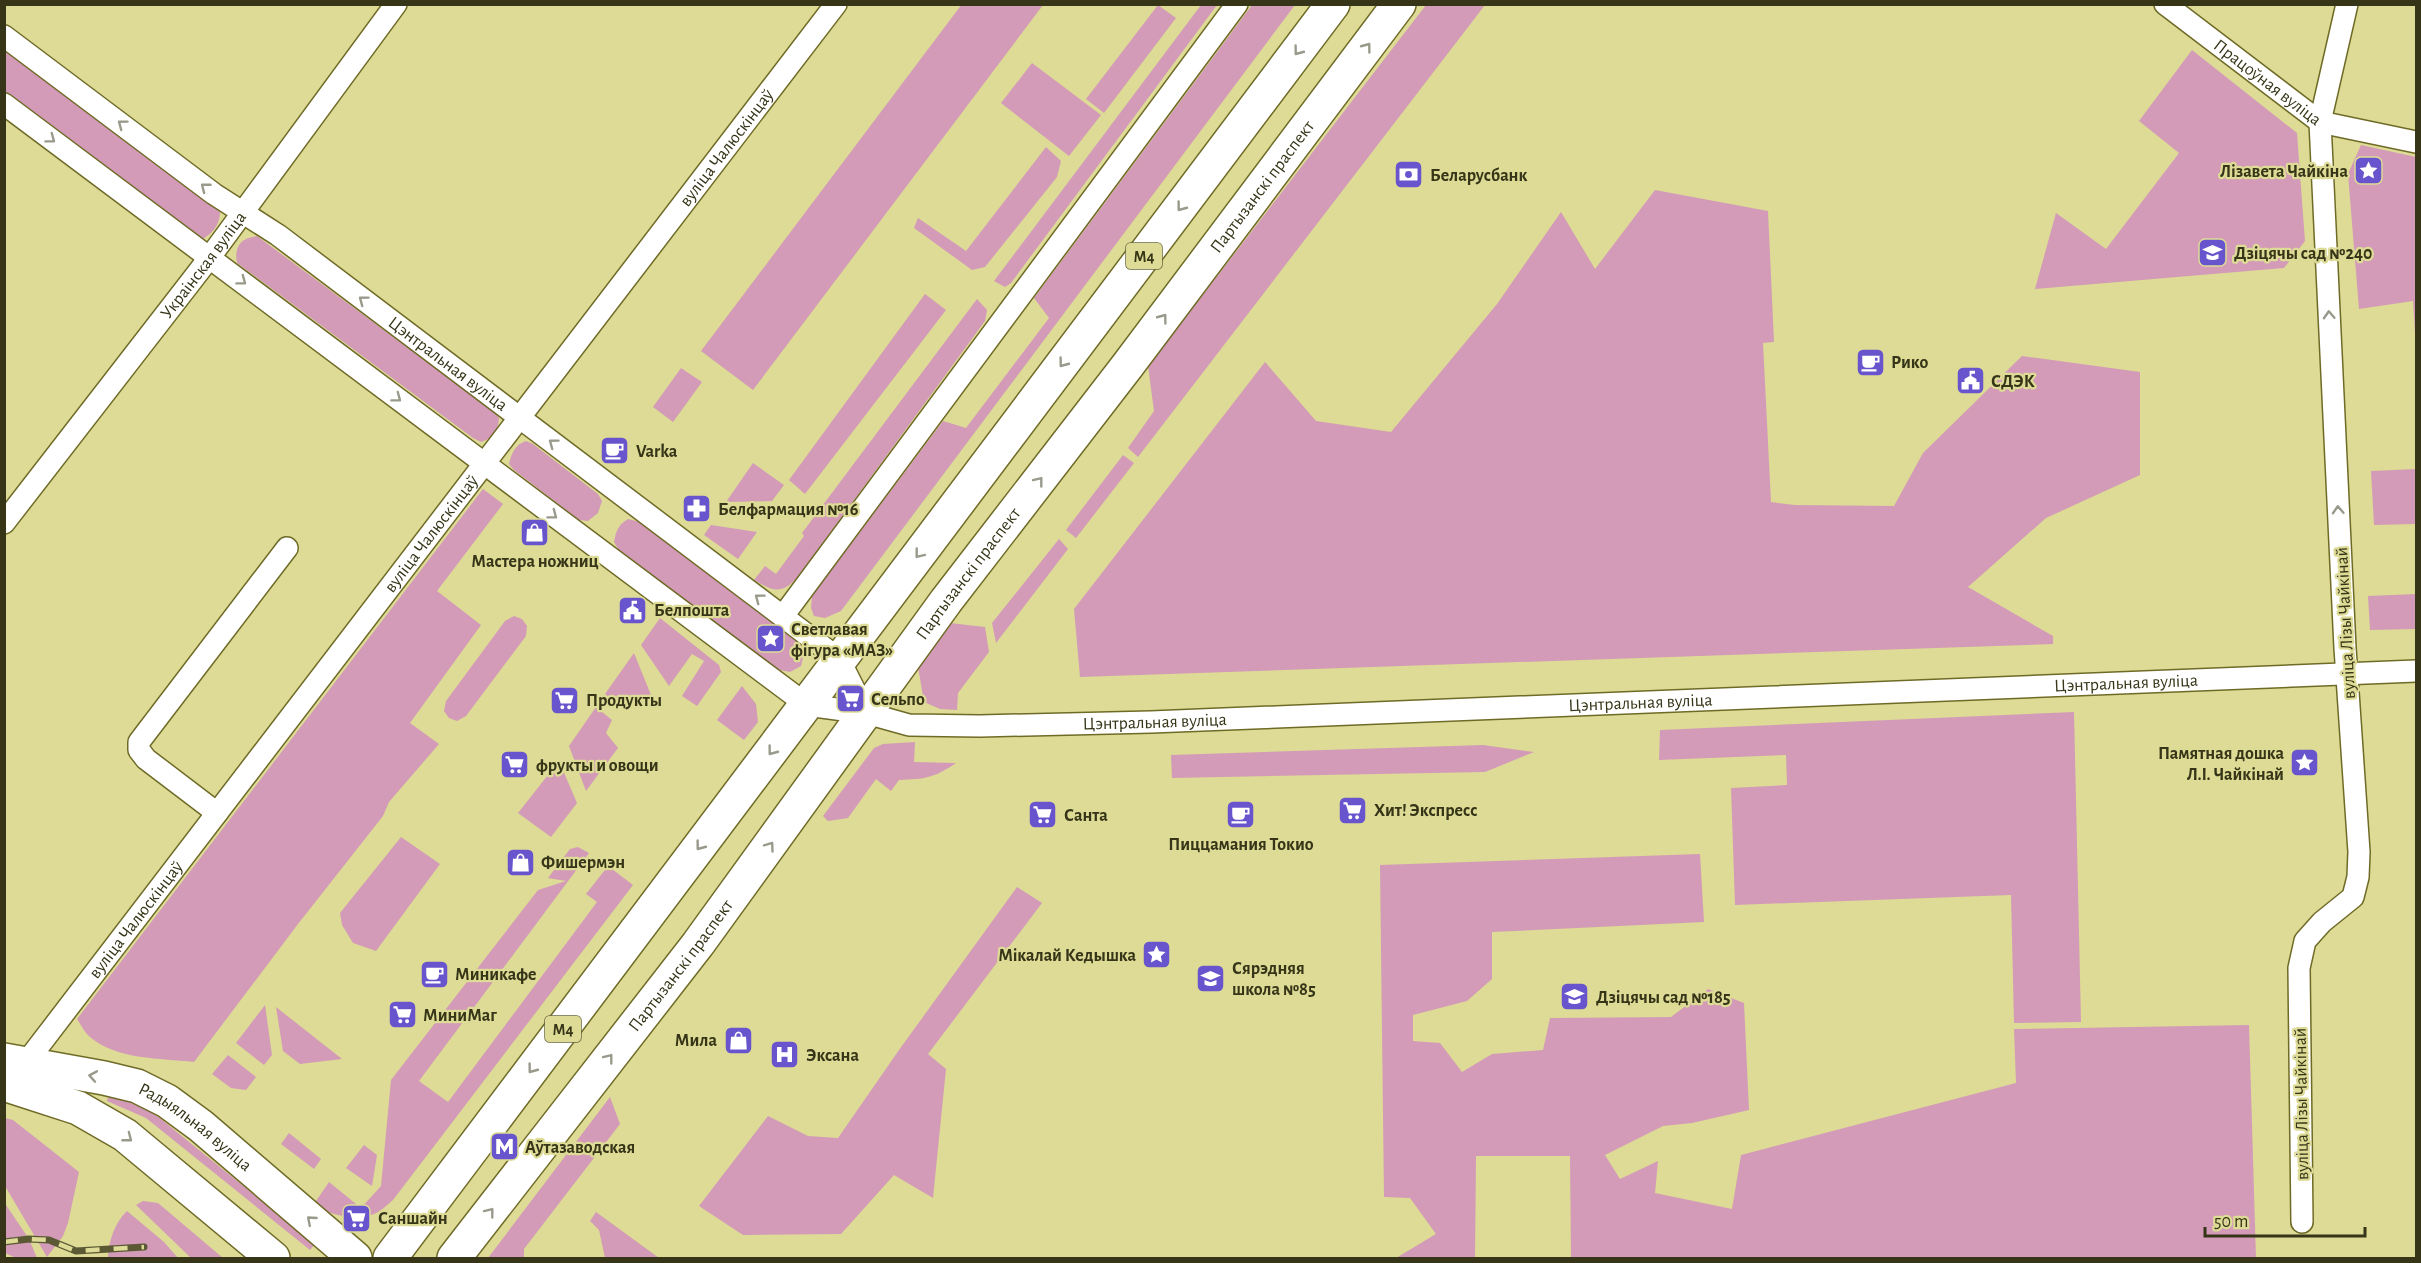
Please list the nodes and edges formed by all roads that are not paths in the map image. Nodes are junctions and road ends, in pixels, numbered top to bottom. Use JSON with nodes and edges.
{"nodes":[{"id":1,"x":396,"y":4,"type":"edge"},
{"id":2,"x":836,"y":4,"type":"edge"},
{"id":3,"x":1237,"y":4,"type":"edge"},
{"id":4,"x":1333,"y":4,"type":"edge"},
{"id":5,"x":1399,"y":4,"type":"edge"},
{"id":6,"x":2164,"y":4,"type":"edge"},
{"id":7,"x":2347,"y":4,"type":"edge"},
{"id":8,"x":4,"y":36,"type":"edge"},
{"id":9,"x":4,"y":104,"type":"edge"},
{"id":10,"x":2319,"y":122,"type":"junction"},
{"id":11,"x":2416,"y":142,"type":"edge"},
{"id":12,"x":243,"y":212,"type":"junction"},
{"id":13,"x":210,"y":257,"type":"junction"},
{"id":14,"x":520,"y":418,"type":"junction"},
{"id":15,"x":484,"y":464,"type":"junction"},
{"id":16,"x":4,"y":523,"type":"edge"},
{"id":17,"x":287,"y":548,"type":"dead end"},
{"id":18,"x":783,"y":616,"type":"junction"},
{"id":19,"x":839,"y":659,"type":"junction"},
{"id":20,"x":2416,"y":671,"type":"edge"},
{"id":21,"x":2347,"y":673,"type":"junction"},
{"id":22,"x":807,"y":705,"type":"junction"},
{"id":23,"x":866,"y":713,"type":"junction"},
{"id":24,"x":217,"y":813,"type":"junction"},
{"id":25,"x":9,"y":1075,"type":"edge"},
{"id":26,"x":2302,"y":1222,"type":"dead end"},
{"id":27,"x":273,"y":1258,"type":"edge"},
{"id":28,"x":355,"y":1258,"type":"edge"},
{"id":29,"x":390,"y":1258,"type":"edge"},
{"id":30,"x":454,"y":1258,"type":"edge"}],
"edges":[{"from":1,"to":12,"type":"street","name":"Украінская вуліца"},
{"from":2,"to":14,"type":"street","name":"вуліца Чалюскінцаў"},
{"from":3,"to":18,"type":"street"},
{"from":4,"to":19,"type":"main road","number":"М4","one_way":true},
{"from":23,"to":5,"type":"main road","name":"Партызанскі праспект","one_way":true},
{"from":6,"to":10,"type":"street","name":"Працоўная вуліца"},
{"from":7,"to":10,"type":"street","name":"вуліца Лізы Чайкінай"},
{"from":12,"to":8,"type":"street","name":"Цэнтральная вуліца","one_way":true},
{"from":9,"to":13,"type":"street","name":"Цэнтральная вуліца","one_way":true},
{"from":10,"to":11,"type":"street","name":"Працоўная вуліца"},
{"from":21,"to":10,"type":"street","name":"вуліца Лізы Чайкінай","one_way":true},
{"from":12,"to":13,"type":"street","name":"Украінская вуліца"},
{"from":14,"to":12,"type":"street","name":"Цэнтральная вуліца","one_way":true},
{"from":13,"to":15,"type":"street","name":"Цэнтральная вуліца","one_way":true},
{"from":13,"to":16,"type":"street","name":"Украінская вуліца"},
{"from":14,"to":15,"type":"street","name":"вуліца Чалюскінцаў"},
{"from":18,"to":14,"type":"street","name":"Цэнтральная вуліца","one_way":true},
{"from":15,"to":22,"type":"street","name":"Цэнтральная вуліца","one_way":true},
{"from":15,"to":24,"type":"street","name":"вуліца Чалюскінцаў"},
{"from":17,"to":24,"type":"street"},
{"from":18,"to":19,"type":"street","name":"Цэнтральная вуліца"},
{"from":19,"to":22,"type":"main road","number":"М4"},
{"from":19,"to":23,"type":"street","name":"Цэнтральная вуліца"},
{"from":20,"to":21,"type":"street","name":"Цэнтральная вуліца"},
{"from":21,"to":23,"type":"street","name":"Цэнтральная вуліца"},
{"from":21,"to":26,"type":"street","name":"вуліца Лізы Чайкінай"},
{"from":22,"to":23,"type":"street","name":"Цэнтральная вуліца"},
{"from":22,"to":29,"type":"main road","number":"М4","one_way":true},
{"from":30,"to":23,"type":"main road","name":"Партызанскі праспект","one_way":true},
{"from":24,"to":25,"type":"street","name":"вуліца Чалюскінцаў"},
{"from":25,"to":27,"type":"main road","one_way":true},
{"from":28,"to":25,"type":"main road","name":"Радыяльная вуліца","one_way":true}]}
